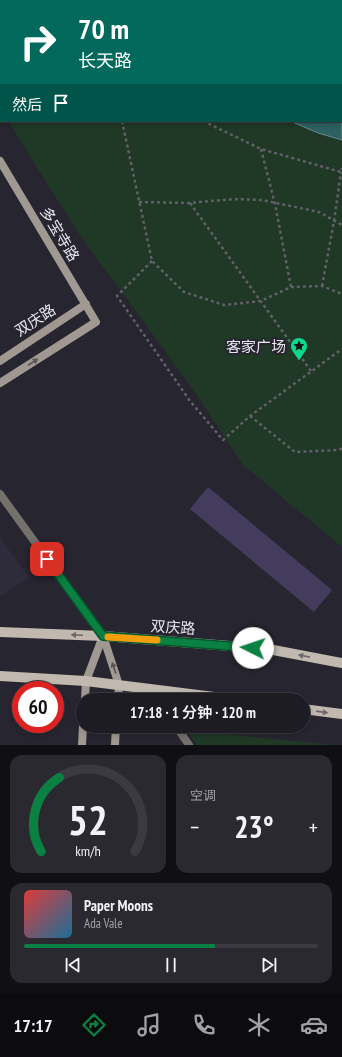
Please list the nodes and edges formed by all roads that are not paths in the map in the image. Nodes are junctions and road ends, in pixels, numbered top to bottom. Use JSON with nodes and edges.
{"nodes":[{"id":1,"x":0,"y":161,"type":"edge"},
{"id":2,"x":86,"y":304,"type":"junction"},
{"id":3,"x":0,"y":360,"type":"edge"},
{"id":4,"x":0,"y":383,"type":"edge"},
{"id":5,"x":0,"y":494,"type":"edge"},
{"id":6,"x":0,"y":632,"type":"edge"},
{"id":7,"x":103,"y":636,"type":"junction"},
{"id":8,"x":342,"y":663,"type":"edge"},
{"id":9,"x":0,"y":676,"type":"edge"},
{"id":10,"x":86,"y":681,"type":"junction"},
{"id":11,"x":119,"y":684,"type":"junction"},
{"id":12,"x":149,"y":688,"type":"junction"},
{"id":13,"x":85,"y":693,"type":"edge"},
{"id":14,"x":118,"y":693,"type":"edge"},
{"id":15,"x":152,"y":693,"type":"edge"},
{"id":16,"x":186,"y":693,"type":"edge"},
{"id":17,"x":310,"y":710,"type":"edge"},
{"id":18,"x":342,"y":714,"type":"edge"},
{"id":19,"x":83,"y":733,"type":"edge"},
{"id":20,"x":116,"y":733,"type":"edge"},
{"id":21,"x":181,"y":733,"type":"edge"},
{"id":22,"x":82,"y":745,"type":"edge"},
{"id":23,"x":115,"y":745,"type":"edge"},
{"id":24,"x":189,"y":745,"type":"edge"}],
"edges":[{"from":1,"to":2,"type":"street","name":"多宝寺路"},
{"from":2,"to":3,"type":"street","name":"双庆路"},
{"from":4,"to":2,"type":"street","name":"多宝寺路","one_way":true},
{"from":5,"to":7,"type":"street"},
{"from":7,"to":6,"type":"main road","name":"双庆路","one_way":true},
{"from":8,"to":7,"type":"main road","name":"双庆路","one_way":true},
{"from":7,"to":10,"type":"street"},
{"from":11,"to":7,"type":"street","one_way":true},
{"from":9,"to":10,"type":"main road"},
{"from":10,"to":11,"type":"main road"},
{"from":10,"to":13,"type":"street"},
{"from":11,"to":12,"type":"main road"},
{"from":11,"to":14,"type":"street"},
{"from":12,"to":15,"type":"street"},
{"from":12,"to":16,"type":"main road"},
{"from":17,"to":18,"type":"main road","one_way":true},
{"from":19,"to":22,"type":"street"},
{"from":20,"to":23,"type":"street"},
{"from":21,"to":24,"type":"street"}]}
